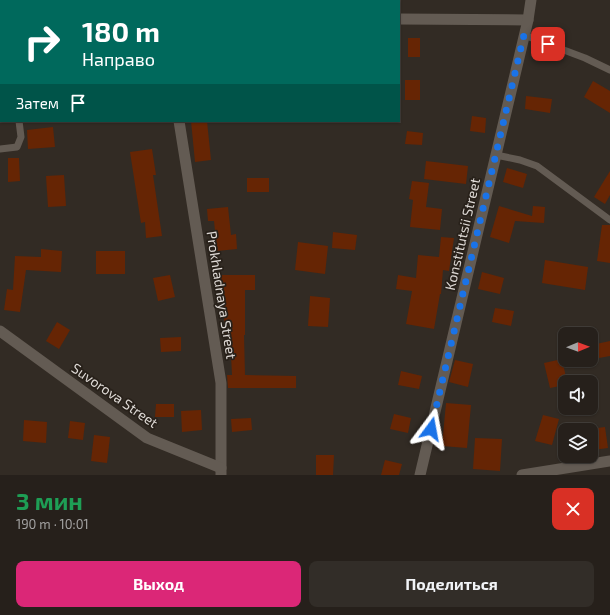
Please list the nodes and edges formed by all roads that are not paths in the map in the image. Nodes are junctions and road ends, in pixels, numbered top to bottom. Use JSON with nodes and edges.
{"nodes":[{"id":1,"x":531,"y":0,"type":"edge"},
{"id":2,"x":400,"y":19,"type":"edge"},
{"id":3,"x":528,"y":20,"type":"junction"},
{"id":4,"x":524,"y":35,"type":"junction"},
{"id":5,"x":610,"y":70,"type":"edge"},
{"id":6,"x":19,"y":122,"type":"edge"},
{"id":7,"x":179,"y":122,"type":"edge"},
{"id":8,"x":0,"y":149,"type":"edge"},
{"id":9,"x":496,"y":155,"type":"junction"},
{"id":10,"x":610,"y":220,"type":"edge"},
{"id":11,"x":0,"y":331,"type":"edge"},
{"id":12,"x":610,"y":461,"type":"edge"},
{"id":13,"x":221,"y":471,"type":"edge"},
{"id":14,"x":420,"y":475,"type":"edge"},
{"id":15,"x":522,"y":475,"type":"edge"}],
"edges":[{"from":1,"to":3,"type":"street","name":"Konstitutsii Street"},
{"from":2,"to":3,"type":"street"},
{"from":3,"to":4,"type":"street","name":"Konstitutsii Street"},
{"from":4,"to":5,"type":"lane"},
{"from":4,"to":9,"type":"street","name":"Konstitutsii Street"},
{"from":6,"to":8,"type":"lane"},
{"from":7,"to":13,"type":"street","name":"Prokhladnaya Street"},
{"from":9,"to":10,"type":"lane"},
{"from":9,"to":14,"type":"street","name":"Konstitutsii Street"},
{"from":11,"to":13,"type":"street","name":"Suvorova Street"},
{"from":12,"to":15,"type":"street"}]}
